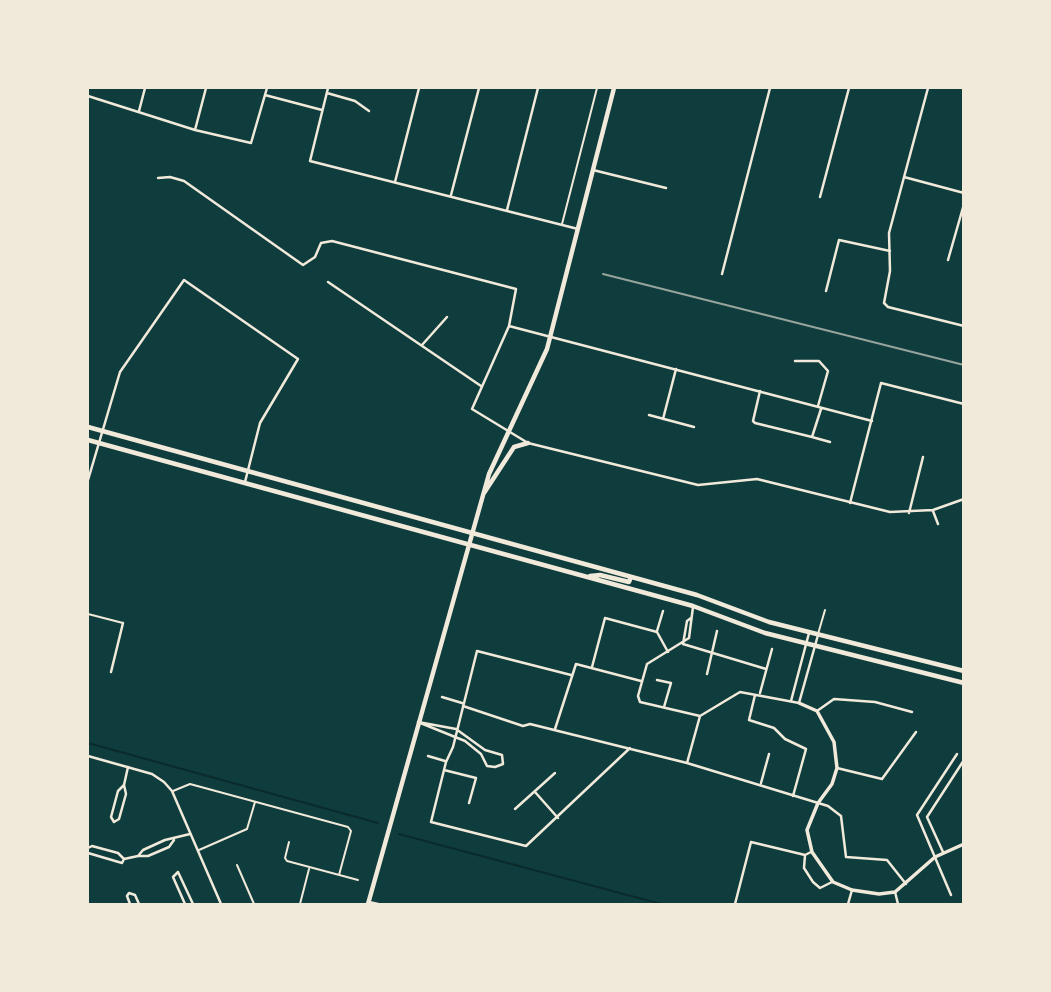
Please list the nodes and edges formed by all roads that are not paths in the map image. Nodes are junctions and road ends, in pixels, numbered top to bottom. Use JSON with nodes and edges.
{"nodes":[{"id":1,"x":145,"y":88,"type":"edge"},
{"id":2,"x":206,"y":88,"type":"edge"},
{"id":3,"x":267,"y":88,"type":"edge"},
{"id":4,"x":328,"y":88,"type":"edge"},
{"id":5,"x":419,"y":88,"type":"edge"},
{"id":6,"x":479,"y":88,"type":"edge"},
{"id":7,"x":538,"y":88,"type":"edge"},
{"id":8,"x":597,"y":88,"type":"edge"},
{"id":9,"x":614,"y":88,"type":"edge"},
{"id":10,"x":770,"y":88,"type":"edge"},
{"id":11,"x":849,"y":88,"type":"edge"},
{"id":12,"x":928,"y":88,"type":"edge"},
{"id":13,"x":327,"y":93,"type":"junction"},
{"id":14,"x":88,"y":96,"type":"edge"},
{"id":15,"x":265,"y":96,"type":"junction"},
{"id":16,"x":322,"y":110,"type":"junction"},
{"id":17,"x":369,"y":111,"type":"dead end"},
{"id":18,"x":138,"y":113,"type":"junction"},
{"id":19,"x":195,"y":130,"type":"junction"},
{"id":20,"x":593,"y":170,"type":"junction"},
{"id":21,"x":904,"y":177,"type":"junction"},
{"id":22,"x":158,"y":178,"type":"dead end"},
{"id":23,"x":395,"y":182,"type":"junction"},
{"id":24,"x":666,"y":188,"type":"dead end"},
{"id":25,"x":964,"y":193,"type":"edge"},
{"id":26,"x":451,"y":195,"type":"junction"},
{"id":27,"x":820,"y":197,"type":"dead end"},
{"id":28,"x":964,"y":204,"type":"edge"},
{"id":29,"x":507,"y":210,"type":"junction"},
{"id":30,"x":562,"y":225,"type":"junction"},
{"id":31,"x":578,"y":229,"type":"junction"},
{"id":32,"x":890,"y":251,"type":"junction"},
{"id":33,"x":948,"y":260,"type":"dead end"},
{"id":34,"x":722,"y":274,"type":"dead end"},
{"id":35,"x":328,"y":282,"type":"dead end"},
{"id":36,"x":826,"y":291,"type":"dead end"},
{"id":37,"x":447,"y":317,"type":"dead end"},
{"id":38,"x":509,"y":326,"type":"junction"},
{"id":39,"x":964,"y":326,"type":"edge"},
{"id":40,"x":550,"y":336,"type":"junction"},
{"id":41,"x":422,"y":345,"type":"junction"},
{"id":42,"x":794,"y":361,"type":"dead end"},
{"id":43,"x":676,"y":369,"type":"junction"},
{"id":44,"x":482,"y":386,"type":"junction"},
{"id":45,"x":760,"y":391,"type":"junction"},
{"id":46,"x":964,"y":404,"type":"edge"},
{"id":47,"x":820,"y":407,"type":"junction"},
{"id":48,"x":649,"y":415,"type":"dead end"},
{"id":49,"x":663,"y":419,"type":"junction"},
{"id":50,"x":872,"y":421,"type":"junction"},
{"id":51,"x":88,"y":427,"type":"edge"},
{"id":52,"x":694,"y":427,"type":"dead end"},
{"id":53,"x":101,"y":430,"type":"junction"},
{"id":54,"x":509,"y":434,"type":"junction"},
{"id":55,"x":812,"y":437,"type":"junction"},
{"id":56,"x":88,"y":440,"type":"edge"},
{"id":57,"x":830,"y":442,"type":"dead end"},
{"id":58,"x":97,"y":443,"type":"junction"},
{"id":59,"x":528,"y":443,"type":"junction"},
{"id":60,"x":923,"y":457,"type":"dead end"},
{"id":61,"x":247,"y":471,"type":"junction"},
{"id":62,"x":88,"y":480,"type":"edge"},
{"id":63,"x":244,"y":482,"type":"junction"},
{"id":64,"x":482,"y":496,"type":"junction"},
{"id":65,"x":964,"y":499,"type":"edge"},
{"id":66,"x":850,"y":503,"type":"junction"},
{"id":67,"x":933,"y":510,"type":"junction"},
{"id":68,"x":909,"y":513,"type":"junction"},
{"id":69,"x":938,"y":524,"type":"dead end"},
{"id":70,"x":471,"y":534,"type":"junction"},
{"id":71,"x":468,"y":545,"type":"junction"},
{"id":72,"x":586,"y":576,"type":"junction"},
{"id":73,"x":631,"y":577,"type":"junction"},
{"id":74,"x":694,"y":606,"type":"junction"},
{"id":75,"x":825,"y":610,"type":"dead end"},
{"id":76,"x":663,"y":611,"type":"dead end"},
{"id":77,"x":88,"y":614,"type":"edge"},
{"id":78,"x":123,"y":623,"type":"joint"},
{"id":79,"x":717,"y":631,"type":"dead end"},
{"id":80,"x":657,"y":632,"type":"junction"},
{"id":81,"x":808,"y":633,"type":"junction"},
{"id":82,"x":818,"y":635,"type":"junction"},
{"id":83,"x":806,"y":643,"type":"junction"},
{"id":84,"x":683,"y":644,"type":"junction"},
{"id":85,"x":815,"y":645,"type":"junction"},
{"id":86,"x":772,"y":649,"type":"dead end"},
{"id":87,"x":713,"y":651,"type":"junction"},
{"id":88,"x":668,"y":652,"type":"junction"},
{"id":89,"x":592,"y":667,"type":"junction"},
{"id":90,"x":766,"y":669,"type":"junction"},
{"id":91,"x":964,"y":671,"type":"edge"},
{"id":92,"x":111,"y":672,"type":"dead end"},
{"id":93,"x":707,"y":674,"type":"dead end"},
{"id":94,"x":571,"y":675,"type":"junction"},
{"id":95,"x":657,"y":680,"type":"dead end"},
{"id":96,"x":641,"y":681,"type":"junction"},
{"id":97,"x":964,"y":683,"type":"edge"},
{"id":98,"x":757,"y":694,"type":"junction"},
{"id":99,"x":442,"y":697,"type":"dead end"},
{"id":100,"x":791,"y":701,"type":"junction"},
{"id":101,"x":799,"y":703,"type":"junction"},
{"id":102,"x":462,"y":704,"type":"junction"},
{"id":103,"x":664,"y":709,"type":"junction"},
{"id":104,"x":817,"y":710,"type":"junction"},
{"id":105,"x":912,"y":712,"type":"dead end"},
{"id":106,"x":700,"y":716,"type":"junction"},
{"id":107,"x":418,"y":722,"type":"junction"},
{"id":108,"x":456,"y":729,"type":"junction"},
{"id":109,"x":555,"y":730,"type":"junction"},
{"id":110,"x":916,"y":732,"type":"dead end"},
{"id":111,"x":455,"y":737,"type":"junction"},
{"id":112,"x":630,"y":748,"type":"junction"},
{"id":113,"x":485,"y":750,"type":"junction"},
{"id":114,"x":481,"y":754,"type":"junction"},
{"id":115,"x":769,"y":754,"type":"dead end"},
{"id":116,"x":957,"y":754,"type":"dead end"},
{"id":117,"x":88,"y":756,"type":"edge"},
{"id":118,"x":428,"y":756,"type":"dead end"},
{"id":119,"x":963,"y":760,"type":"edge"},
{"id":120,"x":446,"y":762,"type":"junction"},
{"id":121,"x":687,"y":763,"type":"junction"},
{"id":122,"x":128,"y":767,"type":"junction"},
{"id":123,"x":837,"y":768,"type":"junction"},
{"id":124,"x":444,"y":770,"type":"junction"},
{"id":125,"x":555,"y":773,"type":"dead end"},
{"id":126,"x":761,"y":783,"type":"junction"},
{"id":127,"x":124,"y":785,"type":"junction"},
{"id":128,"x":172,"y":791,"type":"junction"},
{"id":129,"x":535,"y":792,"type":"junction"},
{"id":130,"x":793,"y":796,"type":"junction"},
{"id":131,"x":255,"y":802,"type":"junction"},
{"id":132,"x":470,"y":803,"type":"dead end"},
{"id":133,"x":818,"y":803,"type":"junction"},
{"id":134,"x":515,"y":810,"type":"dead end"},
{"id":135,"x":558,"y":818,"type":"junction"},
{"id":136,"x":190,"y":834,"type":"junction"},
{"id":137,"x":174,"y":840,"type":"junction"},
{"id":138,"x":289,"y":842,"type":"dead end"},
{"id":139,"x":964,"y":844,"type":"edge"},
{"id":140,"x":88,"y":850,"type":"edge"},
{"id":141,"x":198,"y":851,"type":"junction"},
{"id":142,"x":812,"y":852,"type":"junction"},
{"id":143,"x":943,"y":852,"type":"junction"},
{"id":144,"x":805,"y":855,"type":"junction"},
{"id":145,"x":138,"y":856,"type":"junction"},
{"id":146,"x":935,"y":858,"type":"junction"},
{"id":147,"x":124,"y":859,"type":"junction"},
{"id":148,"x":237,"y":865,"type":"dead end"},
{"id":149,"x":310,"y":867,"type":"junction"},
{"id":150,"x":339,"y":875,"type":"junction"},
{"id":151,"x":358,"y":880,"type":"dead end"},
{"id":152,"x":833,"y":882,"type":"junction"},
{"id":153,"x":906,"y":884,"type":"junction"},
{"id":154,"x":852,"y":890,"type":"junction"},
{"id":155,"x":895,"y":892,"type":"junction"},
{"id":156,"x":951,"y":895,"type":"dead end"},
{"id":157,"x":369,"y":903,"type":"edge"},
{"id":158,"x":130,"y":905,"type":"edge"},
{"id":159,"x":139,"y":905,"type":"edge"},
{"id":160,"x":185,"y":905,"type":"edge"},
{"id":161,"x":193,"y":905,"type":"edge"},
{"id":162,"x":221,"y":905,"type":"edge"},
{"id":163,"x":254,"y":905,"type":"edge"},
{"id":164,"x":300,"y":905,"type":"edge"},
{"id":165,"x":378,"y":905,"type":"edge"},
{"id":166,"x":735,"y":905,"type":"edge"},
{"id":167,"x":848,"y":905,"type":"edge"},
{"id":168,"x":898,"y":905,"type":"edge"}],
"edges":[{"from":1,"to":18,"type":"street"},
{"from":2,"to":19,"type":"street"},
{"from":3,"to":15,"type":"street"},
{"from":4,"to":13,"type":"street"},
{"from":5,"to":23,"type":"street"},
{"from":6,"to":26,"type":"street"},
{"from":7,"to":29,"type":"street"},
{"from":8,"to":30,"type":"lane"},
{"from":9,"to":20,"type":"main road"},
{"from":10,"to":34,"type":"street"},
{"from":11,"to":27,"type":"street"},
{"from":12,"to":21,"type":"street"},
{"from":13,"to":16,"type":"street"},
{"from":13,"to":17,"type":"street"},
{"from":14,"to":18,"type":"street"},
{"from":15,"to":16,"type":"street"},
{"from":15,"to":19,"type":"street"},
{"from":16,"to":23,"type":"street"},
{"from":18,"to":19,"type":"street"},
{"from":20,"to":24,"type":"street"},
{"from":20,"to":31,"type":"main road"},
{"from":21,"to":25,"type":"street"},
{"from":21,"to":32,"type":"street"},
{"from":22,"to":38,"type":"street"},
{"from":23,"to":26,"type":"street"},
{"from":26,"to":29,"type":"street"},
{"from":28,"to":33,"type":"street"},
{"from":29,"to":30,"type":"street"},
{"from":30,"to":31,"type":"street"},
{"from":31,"to":40,"type":"main road"},
{"from":32,"to":36,"type":"street"},
{"from":32,"to":39,"type":"street"},
{"from":35,"to":41,"type":"street"},
{"from":37,"to":41,"type":"street"},
{"from":38,"to":40,"type":"street"},
{"from":38,"to":44,"type":"street"},
{"from":40,"to":43,"type":"street"},
{"from":40,"to":54,"type":"main road"},
{"from":41,"to":44,"type":"street"},
{"from":42,"to":47,"type":"street"},
{"from":43,"to":45,"type":"street"},
{"from":43,"to":49,"type":"street"},
{"from":44,"to":54,"type":"street"},
{"from":45,"to":47,"type":"street"},
{"from":45,"to":55,"type":"street"},
{"from":46,"to":50,"type":"street"},
{"from":47,"to":50,"type":"street"},
{"from":47,"to":55,"type":"street"},
{"from":48,"to":49,"type":"street"},
{"from":49,"to":52,"type":"street"},
{"from":50,"to":66,"type":"street"},
{"from":51,"to":53,"type":"main road"},
{"from":53,"to":58,"type":"street"},
{"from":53,"to":61,"type":"main road"},
{"from":53,"to":61,"type":"street"},
{"from":54,"to":59,"type":"street"},
{"from":54,"to":64,"type":"main road"},
{"from":55,"to":57,"type":"street"},
{"from":56,"to":58,"type":"main road"},
{"from":58,"to":62,"type":"street"},
{"from":58,"to":63,"type":"main road"},
{"from":59,"to":64,"type":"main road"},
{"from":59,"to":66,"type":"street"},
{"from":60,"to":68,"type":"street"},
{"from":61,"to":63,"type":"street"},
{"from":61,"to":70,"type":"main road"},
{"from":63,"to":71,"type":"main road"},
{"from":64,"to":70,"type":"main road"},
{"from":65,"to":67,"type":"street"},
{"from":66,"to":68,"type":"street"},
{"from":67,"to":68,"type":"street"},
{"from":67,"to":69,"type":"street"},
{"from":70,"to":71,"type":"main road"},
{"from":70,"to":73,"type":"main road"},
{"from":71,"to":72,"type":"main road"},
{"from":71,"to":107,"type":"main road"},
{"from":72,"to":73,"type":"main road"},
{"from":72,"to":74,"type":"main road"},
{"from":73,"to":81,"type":"main road"},
{"from":74,"to":83,"type":"main road"},
{"from":74,"to":84,"type":"street"},
{"from":75,"to":82,"type":"lane"},
{"from":76,"to":80,"type":"street"},
{"from":77,"to":78,"type":"lane"},
{"from":78,"to":92,"type":"street"},
{"from":79,"to":87,"type":"street"},
{"from":80,"to":88,"type":"street"},
{"from":80,"to":89,"type":"street"},
{"from":81,"to":82,"type":"main road"},
{"from":81,"to":83,"type":"street"},
{"from":82,"to":85,"type":"street"},
{"from":82,"to":91,"type":"main road"},
{"from":83,"to":85,"type":"main road"},
{"from":83,"to":100,"type":"street"},
{"from":84,"to":87,"type":"street"},
{"from":84,"to":88,"type":"street"},
{"from":85,"to":97,"type":"main road"},
{"from":85,"to":101,"type":"street"},
{"from":86,"to":90,"type":"street"},
{"from":87,"to":90,"type":"street"},
{"from":87,"to":93,"type":"street"},
{"from":88,"to":96,"type":"street"},
{"from":89,"to":94,"type":"street"},
{"from":89,"to":96,"type":"street"},
{"from":90,"to":98,"type":"street"},
{"from":94,"to":102,"type":"street"},
{"from":94,"to":109,"type":"street"},
{"from":95,"to":103,"type":"street"},
{"from":96,"to":103,"type":"street"},
{"from":98,"to":100,"type":"street"},
{"from":98,"to":106,"type":"street"},
{"from":98,"to":130,"type":"street"},
{"from":99,"to":102,"type":"street"},
{"from":100,"to":101,"type":"street"},
{"from":101,"to":104,"type":"street"},
{"from":102,"to":108,"type":"street"},
{"from":102,"to":109,"type":"street"},
{"from":103,"to":106,"type":"street"},
{"from":104,"to":105,"type":"street"},
{"from":104,"to":123,"type":"street"},
{"from":106,"to":121,"type":"street"},
{"from":107,"to":108,"type":"street"},
{"from":107,"to":111,"type":"street"},
{"from":107,"to":157,"type":"main road"},
{"from":108,"to":111,"type":"street"},
{"from":108,"to":113,"type":"street"},
{"from":109,"to":112,"type":"street"},
{"from":110,"to":123,"type":"street"},
{"from":111,"to":114,"type":"street"},
{"from":111,"to":120,"type":"street"},
{"from":112,"to":121,"type":"street"},
{"from":112,"to":135,"type":"street"},
{"from":113,"to":114,"type":"street"},
{"from":113,"to":114,"type":"street"},
{"from":115,"to":126,"type":"street"},
{"from":116,"to":146,"type":"street"},
{"from":117,"to":122,"type":"street"},
{"from":118,"to":120,"type":"street"},
{"from":119,"to":143,"type":"street"},
{"from":120,"to":124,"type":"street"},
{"from":121,"to":126,"type":"street"},
{"from":122,"to":127,"type":"street"},
{"from":122,"to":128,"type":"street"},
{"from":123,"to":133,"type":"street"},
{"from":124,"to":132,"type":"street"},
{"from":124,"to":135,"type":"street"},
{"from":125,"to":129,"type":"street"},
{"from":126,"to":130,"type":"street"},
{"from":127,"to":127,"type":"street"},
{"from":128,"to":131,"type":"lane"},
{"from":128,"to":136,"type":"street"},
{"from":129,"to":134,"type":"street"},
{"from":129,"to":135,"type":"street"},
{"from":130,"to":133,"type":"street"},
{"from":131,"to":141,"type":"lane"},
{"from":131,"to":150,"type":"lane"},
{"from":133,"to":142,"type":"street"},
{"from":133,"to":153,"type":"street"},
{"from":136,"to":137,"type":"street"},
{"from":136,"to":141,"type":"street"},
{"from":137,"to":145,"type":"street"},
{"from":137,"to":145,"type":"street"},
{"from":138,"to":149,"type":"lane"},
{"from":139,"to":143,"type":"street"},
{"from":140,"to":147,"type":"street"},
{"from":140,"to":147,"type":"street"},
{"from":141,"to":162,"type":"street"},
{"from":142,"to":144,"type":"street"},
{"from":142,"to":152,"type":"street"},
{"from":143,"to":146,"type":"street"},
{"from":144,"to":152,"type":"street"},
{"from":144,"to":166,"type":"street"},
{"from":145,"to":147,"type":"street"},
{"from":146,"to":153,"type":"street"},
{"from":146,"to":156,"type":"street"},
{"from":148,"to":163,"type":"lane"},
{"from":149,"to":150,"type":"lane"},
{"from":149,"to":164,"type":"lane"},
{"from":150,"to":151,"type":"lane"},
{"from":152,"to":154,"type":"street"},
{"from":153,"to":155,"type":"street"},
{"from":154,"to":155,"type":"street"},
{"from":154,"to":167,"type":"street"},
{"from":155,"to":168,"type":"street"},
{"from":157,"to":165,"type":"street"},
{"from":158,"to":159,"type":"street"},
{"from":160,"to":161,"type":"street"}]}
